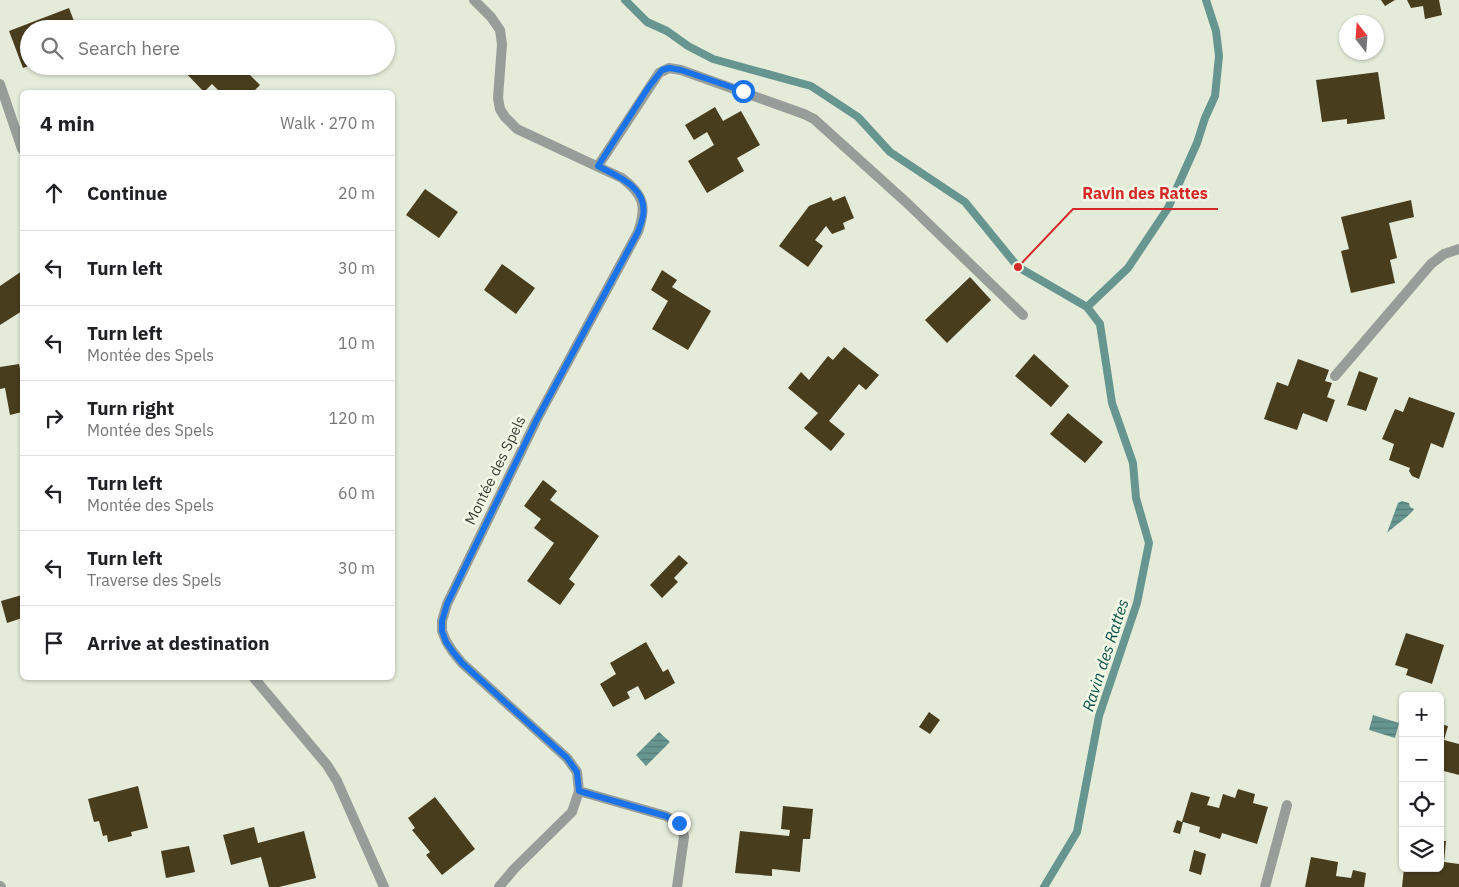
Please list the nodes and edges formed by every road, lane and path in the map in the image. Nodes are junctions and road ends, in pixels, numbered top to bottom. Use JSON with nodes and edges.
{"nodes":[{"id":1,"x":474,"y":0,"type":"edge"},
{"id":2,"x":0,"y":84,"type":"edge"},
{"id":3,"x":20,"y":143,"type":"edge"},
{"id":4,"x":598,"y":166,"type":"junction"},
{"id":5,"x":1459,"y":249,"type":"edge"},
{"id":6,"x":1023,"y":315,"type":"dead end"},
{"id":7,"x":1335,"y":376,"type":"dead end"},
{"id":8,"x":256,"y":680,"type":"edge"},
{"id":9,"x":579,"y":791,"type":"junction"},
{"id":10,"x":1287,"y":805,"type":"dead end"},
{"id":11,"x":384,"y":887,"type":"edge"},
{"id":12,"x":499,"y":887,"type":"edge"},
{"id":13,"x":677,"y":887,"type":"edge"},
{"id":14,"x":1265,"y":887,"type":"edge"}],
"edges":[{"from":1,"to":4,"type":"street","name":"Montée des Spels"},
{"from":2,"to":3,"type":"street"},
{"from":4,"to":6,"type":"street"},
{"from":4,"to":9,"type":"street","name":"Montée des Spels"},
{"from":5,"to":7,"type":"street"},
{"from":8,"to":11,"type":"street"},
{"from":9,"to":12,"type":"street"},
{"from":9,"to":13,"type":"street"},
{"from":10,"to":14,"type":"street"}]}
